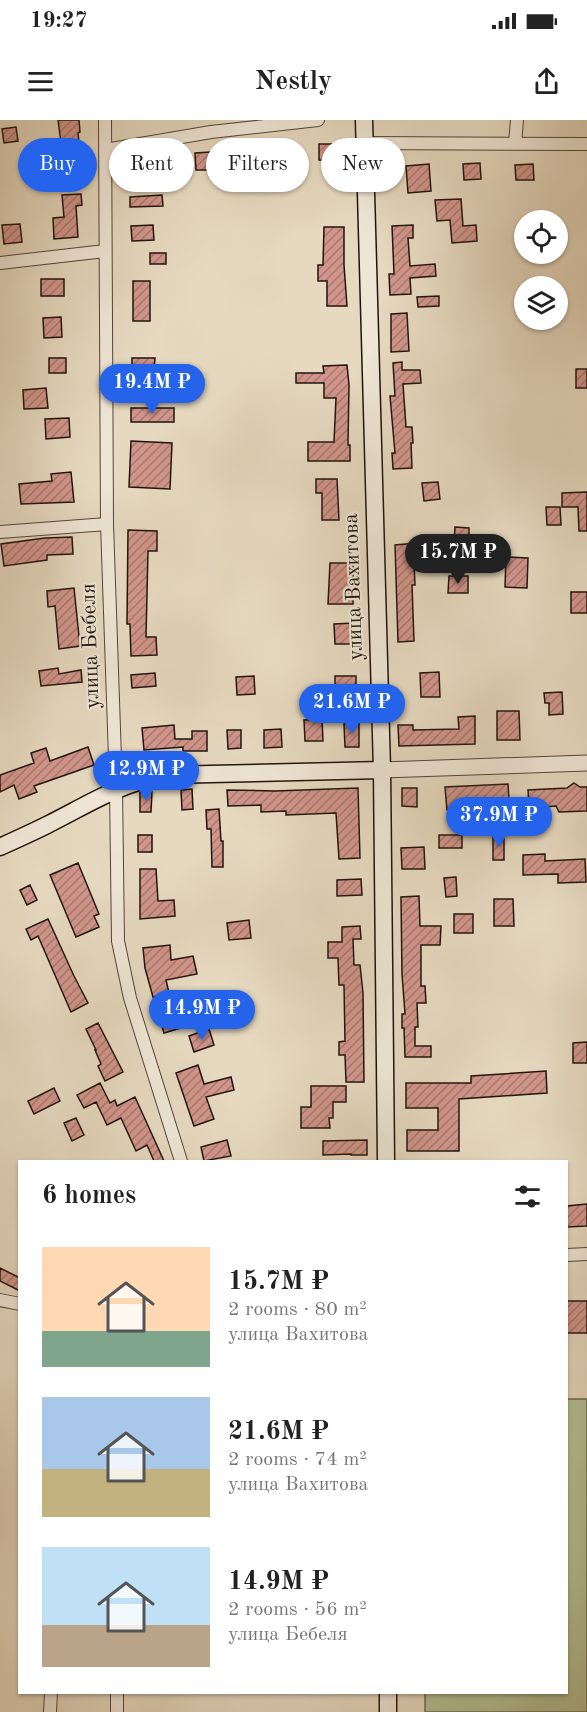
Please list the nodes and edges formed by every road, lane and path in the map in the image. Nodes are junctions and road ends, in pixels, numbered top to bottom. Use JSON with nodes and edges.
{"nodes":[{"id":1,"x":105,"y":120,"type":"edge"},
{"id":2,"x":318,"y":120,"type":"edge"},
{"id":3,"x":517,"y":120,"type":"edge"},
{"id":4,"x":361,"y":121,"type":"edge"},
{"id":5,"x":364,"y":138,"type":"edge"},
{"id":6,"x":405,"y":143,"type":"edge"},
{"id":7,"x":515,"y":144,"type":"junction"},
{"id":8,"x":587,"y":144,"type":"edge"},
{"id":9,"x":105,"y":150,"type":"junction"},
{"id":10,"x":366,"y":192,"type":"edge"},
{"id":11,"x":105,"y":251,"type":"junction"},
{"id":12,"x":0,"y":263,"type":"edge"},
{"id":13,"x":107,"y":524,"type":"junction"},
{"id":14,"x":0,"y":532,"type":"edge"},
{"id":15,"x":587,"y":763,"type":"edge"},
{"id":16,"x":382,"y":770,"type":"junction"},
{"id":17,"x":116,"y":788,"type":"junction"},
{"id":18,"x":0,"y":847,"type":"edge"},
{"id":19,"x":181,"y":1160,"type":"edge"},
{"id":20,"x":386,"y":1160,"type":"edge"},
{"id":21,"x":587,"y":1254,"type":"edge"},
{"id":22,"x":568,"y":1255,"type":"edge"},
{"id":23,"x":0,"y":1300,"type":"edge"},
{"id":24,"x":18,"y":1304,"type":"edge"},
{"id":25,"x":51,"y":1694,"type":"edge"},
{"id":26,"x":117,"y":1694,"type":"edge"},
{"id":27,"x":388,"y":1694,"type":"edge"},
{"id":28,"x":50,"y":1712,"type":"edge"},
{"id":29,"x":117,"y":1712,"type":"edge"},
{"id":30,"x":388,"y":1712,"type":"edge"}],
"edges":[{"from":1,"to":9,"type":"street","name":"улица Бебеля"},
{"from":2,"to":9,"type":"street"},
{"from":3,"to":7,"type":"street"},
{"from":4,"to":5,"type":"main road","name":"улица Вахитова"},
{"from":6,"to":7,"type":"street"},
{"from":7,"to":8,"type":"street"},
{"from":9,"to":11,"type":"street","name":"улица Бебеля"},
{"from":10,"to":16,"type":"main road","name":"улица Вахитова"},
{"from":11,"to":12,"type":"street"},
{"from":11,"to":13,"type":"street","name":"улица Бебеля"},
{"from":13,"to":14,"type":"street"},
{"from":13,"to":17,"type":"street","name":"улица Бебеля"},
{"from":15,"to":16,"type":"street"},
{"from":16,"to":17,"type":"main road"},
{"from":16,"to":20,"type":"main road","name":"улица Вахитова"},
{"from":17,"to":18,"type":"main road"},
{"from":17,"to":19,"type":"street","name":"улица Бебеля"},
{"from":21,"to":22,"type":"street"},
{"from":23,"to":24,"type":"street"},
{"from":25,"to":28,"type":"street"},
{"from":26,"to":29,"type":"street"},
{"from":27,"to":30,"type":"main road"}]}
